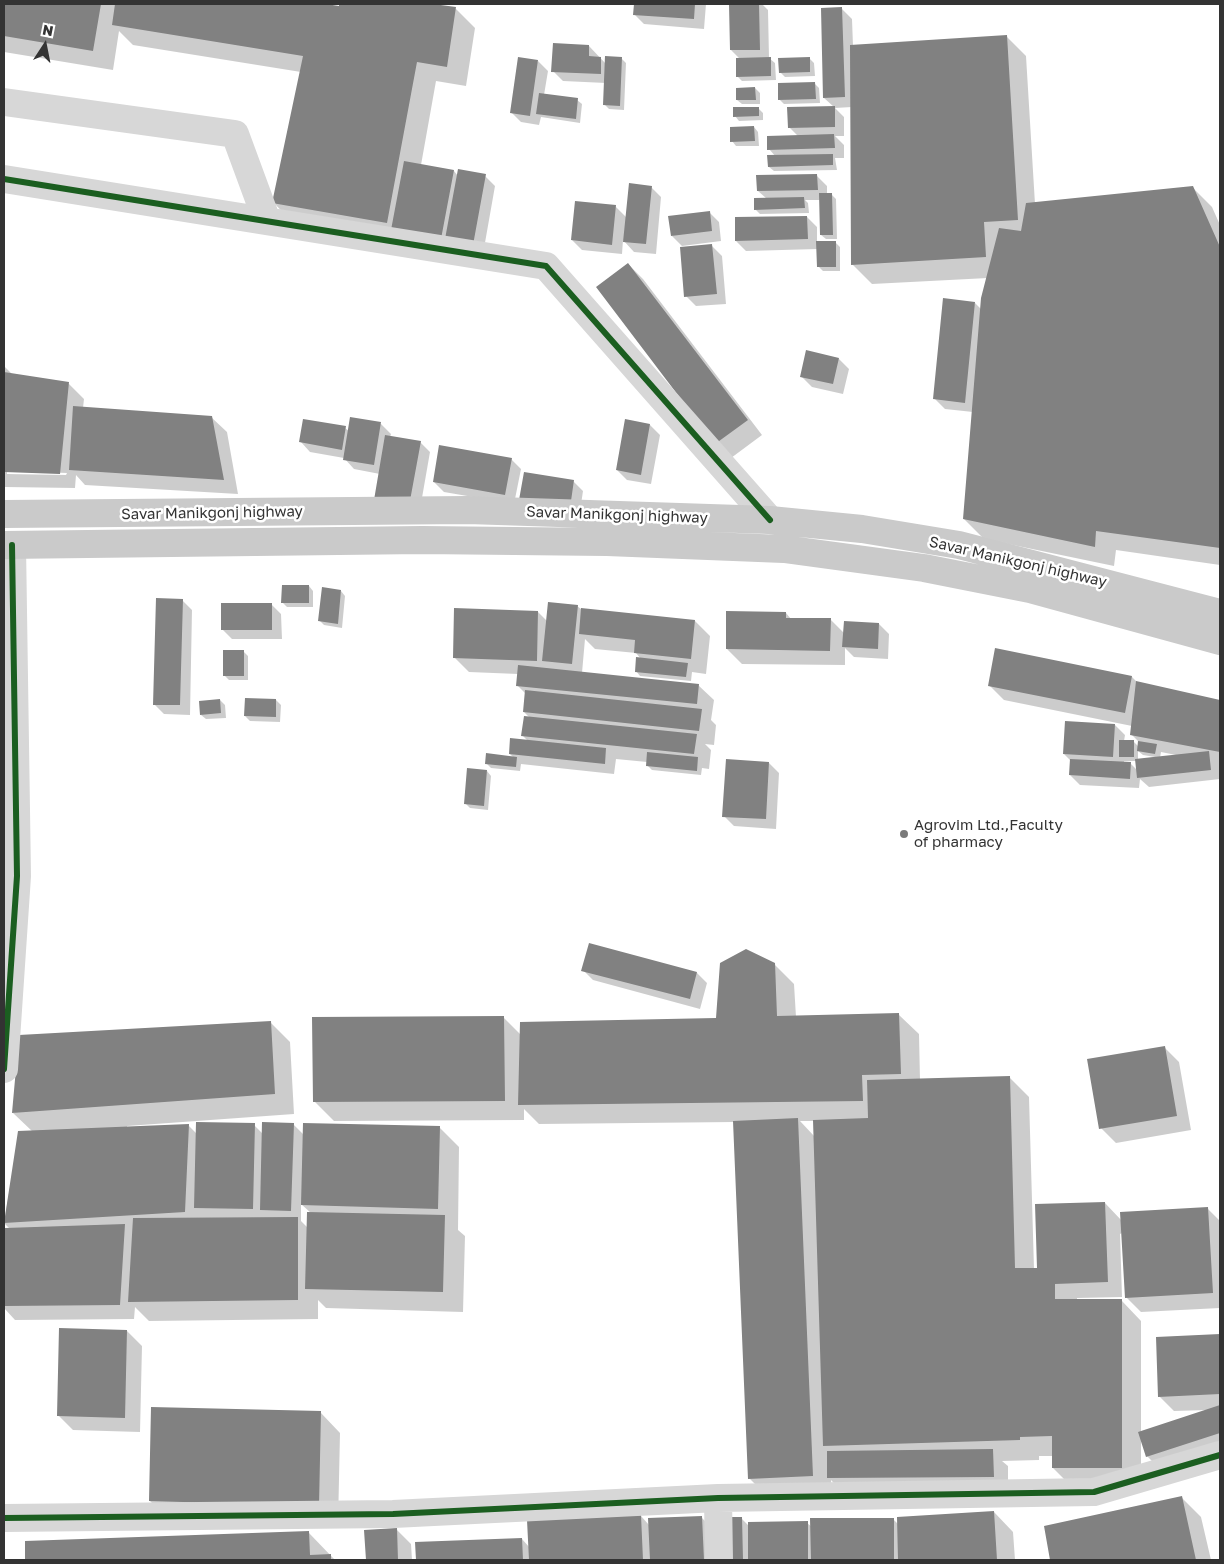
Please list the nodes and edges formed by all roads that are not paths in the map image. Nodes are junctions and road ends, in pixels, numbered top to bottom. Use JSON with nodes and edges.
{"nodes":[{"id":1,"x":4,"y":102,"type":"edge"},
{"id":2,"x":4,"y":179,"type":"edge"},
{"id":3,"x":268,"y":221,"type":"junction"},
{"id":4,"x":4,"y":514,"type":"edge"},
{"id":5,"x":770,"y":520,"type":"junction"},
{"id":6,"x":8,"y":545,"type":"edge"},
{"id":7,"x":1220,"y":613,"type":"edge"},
{"id":8,"x":1220,"y":641,"type":"edge"},
{"id":9,"x":4,"y":1069,"type":"edge"},
{"id":10,"x":1220,"y":1455,"type":"edge"},
{"id":11,"x":718,"y":1498,"type":"junction"},
{"id":12,"x":4,"y":1518,"type":"edge"},
{"id":13,"x":719,"y":1560,"type":"edge"}],
"edges":[{"from":1,"to":3,"type":"street"},
{"from":2,"to":3,"type":"street"},
{"from":3,"to":5,"type":"street"},
{"from":4,"to":5,"type":"main road","name":"Savar Manikgonj highway"},
{"from":5,"to":7,"type":"main road","name":"Savar Manikgonj highway"},
{"from":6,"to":8,"type":"main road"},
{"from":6,"to":9,"type":"street"},
{"from":10,"to":11,"type":"street"},
{"from":11,"to":12,"type":"street"},
{"from":11,"to":13,"type":"street"}]}
